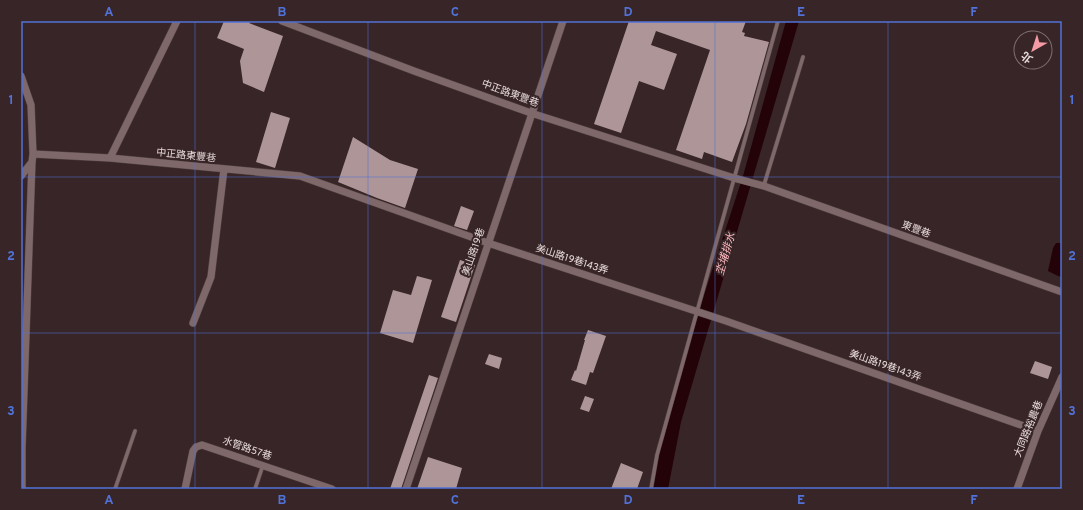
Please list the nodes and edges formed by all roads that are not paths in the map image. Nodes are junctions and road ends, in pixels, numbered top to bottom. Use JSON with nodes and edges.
{"nodes":[{"id":1,"x":177,"y":21,"type":"edge"},
{"id":2,"x":282,"y":21,"type":"edge"},
{"id":3,"x":563,"y":21,"type":"edge"},
{"id":4,"x":778,"y":21,"type":"edge"},
{"id":5,"x":803,"y":57,"type":"dead end"},
{"id":6,"x":21,"y":76,"type":"edge"},
{"id":7,"x":531,"y":113,"type":"junction"},
{"id":8,"x":33,"y":154,"type":"junction"},
{"id":9,"x":110,"y":158,"type":"junction"},
{"id":10,"x":32,"y":162,"type":"junction"},
{"id":11,"x":224,"y":169,"type":"junction"},
{"id":12,"x":21,"y":176,"type":"edge"},
{"id":13,"x":734,"y":178,"type":"junction"},
{"id":14,"x":764,"y":186,"type":"junction"},
{"id":15,"x":488,"y":243,"type":"junction"},
{"id":16,"x":1062,"y":292,"type":"edge"},
{"id":17,"x":696,"y":311,"type":"junction"},
{"id":18,"x":193,"y":323,"type":"dead end"},
{"id":19,"x":1062,"y":377,"type":"edge"},
{"id":20,"x":135,"y":431,"type":"dead end"},
{"id":21,"x":1038,"y":431,"type":"junction"},
{"id":22,"x":22,"y":449,"type":"edge"},
{"id":23,"x":263,"y":465,"type":"junction"},
{"id":24,"x":22,"y":489,"type":"edge"},
{"id":25,"x":115,"y":489,"type":"edge"},
{"id":26,"x":185,"y":489,"type":"edge"},
{"id":27,"x":255,"y":489,"type":"edge"},
{"id":28,"x":332,"y":489,"type":"edge"},
{"id":29,"x":406,"y":489,"type":"edge"},
{"id":30,"x":650,"y":489,"type":"edge"},
{"id":31,"x":1017,"y":489,"type":"edge"}],
"edges":[{"from":1,"to":9,"type":"street"},
{"from":2,"to":7,"type":"street","name":"中正路東豐巷"},
{"from":3,"to":7,"type":"street","name":"美山路19巷"},
{"from":4,"to":13,"type":"lane"},
{"from":5,"to":14,"type":"lane"},
{"from":6,"to":8,"type":"street"},
{"from":7,"to":13,"type":"street","name":"中正路東豐巷"},
{"from":7,"to":15,"type":"street","name":"美山路19巷"},
{"from":8,"to":9,"type":"street","name":"中正路東豐巷"},
{"from":8,"to":10,"type":"street"},
{"from":9,"to":11,"type":"street","name":"中正路東豐巷"},
{"from":10,"to":12,"type":"street"},
{"from":10,"to":22,"type":"street"},
{"from":11,"to":15,"type":"street","name":"中正路東豐巷"},
{"from":11,"to":18,"type":"street"},
{"from":13,"to":14,"type":"street","name":"中正路東豐巷"},
{"from":13,"to":17,"type":"lane"},
{"from":14,"to":16,"type":"street","name":"東豐巷"},
{"from":15,"to":17,"type":"street","name":"美山路19巷143弄"},
{"from":15,"to":29,"type":"street","name":"美山路19巷"},
{"from":17,"to":21,"type":"street","name":"美山路19巷143弄"},
{"from":17,"to":30,"type":"lane"},
{"from":19,"to":21,"type":"street","name":"大同路裕農巷"},
{"from":20,"to":25,"type":"lane"},
{"from":21,"to":31,"type":"street","name":"大同路裕農巷"},
{"from":22,"to":24,"type":"street"},
{"from":23,"to":26,"type":"street","name":"水管路57巷"},
{"from":23,"to":27,"type":"lane"},
{"from":23,"to":28,"type":"street","name":"水管路57巷"}]}
